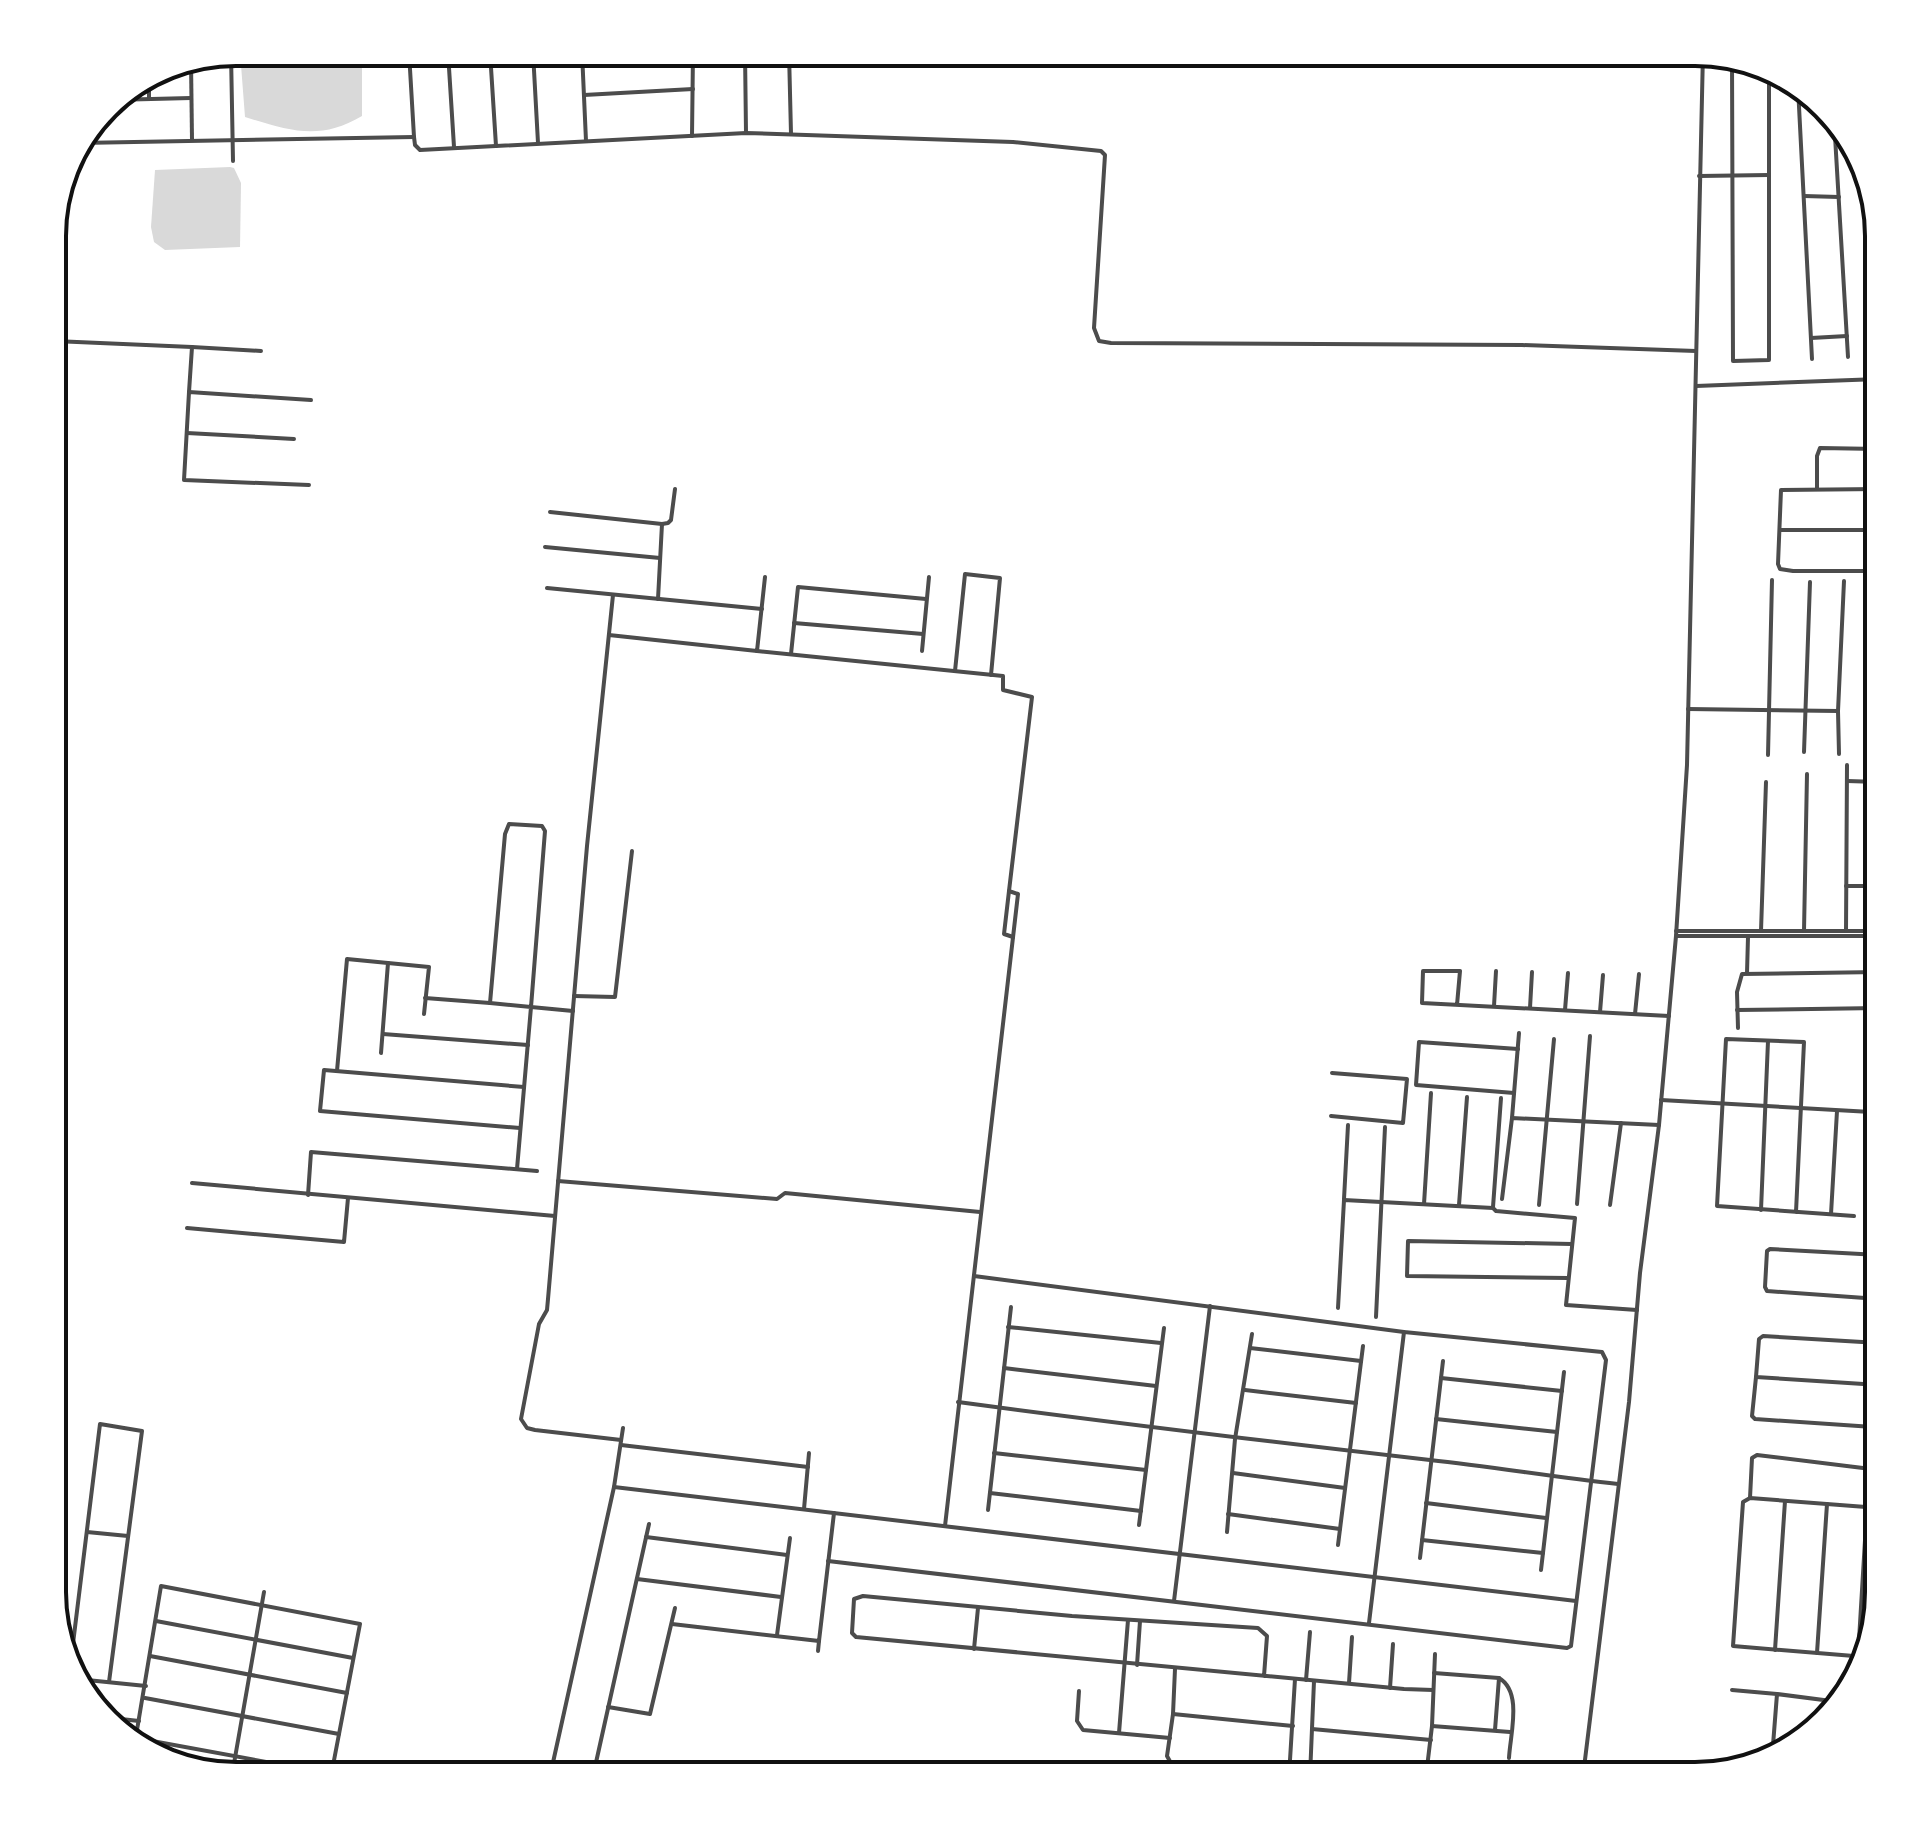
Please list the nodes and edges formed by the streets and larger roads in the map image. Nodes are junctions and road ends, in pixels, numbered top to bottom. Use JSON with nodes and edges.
{"nodes":[{"id":1,"x":231,"y":66,"type":"edge"},
{"id":2,"x":410,"y":66,"type":"edge"},
{"id":3,"x":449,"y":66,"type":"edge"},
{"id":4,"x":491,"y":66,"type":"edge"},
{"id":5,"x":534,"y":66,"type":"edge"},
{"id":6,"x":583,"y":66,"type":"edge"},
{"id":7,"x":693,"y":66,"type":"edge"},
{"id":8,"x":745,"y":66,"type":"edge"},
{"id":9,"x":789,"y":66,"type":"edge"},
{"id":10,"x":1703,"y":66,"type":"edge"},
{"id":11,"x":1732,"y":70,"type":"edge"},
{"id":12,"x":191,"y":72,"type":"edge"},
{"id":13,"x":1769,"y":83,"type":"edge"},
{"id":14,"x":693,"y":89,"type":"junction"},
{"id":15,"x":149,"y":90,"type":"edge"},
{"id":16,"x":584,"y":95,"type":"junction"},
{"id":17,"x":191,"y":98,"type":"junction"},
{"id":18,"x":135,"y":99,"type":"edge"},
{"id":19,"x":149,"y":99,"type":"junction"},
{"id":20,"x":1799,"y":101,"type":"edge"},
{"id":21,"x":746,"y":133,"type":"junction"},
{"id":22,"x":791,"y":134,"type":"junction"},
{"id":23,"x":692,"y":136,"type":"junction"},
{"id":24,"x":414,"y":137,"type":"junction"},
{"id":25,"x":192,"y":140,"type":"junction"},
{"id":26,"x":233,"y":140,"type":"junction"},
{"id":27,"x":1835,"y":140,"type":"edge"},
{"id":28,"x":586,"y":141,"type":"junction"},
{"id":29,"x":94,"y":143,"type":"edge"},
{"id":30,"x":538,"y":143,"type":"junction"},
{"id":31,"x":496,"y":146,"type":"junction"},
{"id":32,"x":454,"y":147,"type":"junction"},
{"id":33,"x":233,"y":161,"type":"dead end"},
{"id":34,"x":1769,"y":175,"type":"junction"},
{"id":35,"x":1699,"y":176,"type":"junction"},
{"id":36,"x":1732,"y":176,"type":"junction"},
{"id":37,"x":1804,"y":196,"type":"junction"},
{"id":38,"x":1839,"y":197,"type":"junction"},
{"id":39,"x":1847,"y":336,"type":"junction"},
{"id":40,"x":1811,"y":338,"type":"junction"},
{"id":41,"x":66,"y":342,"type":"edge"},
{"id":42,"x":192,"y":347,"type":"junction"},
{"id":43,"x":261,"y":351,"type":"dead end"},
{"id":44,"x":1696,"y":351,"type":"junction"},
{"id":45,"x":1848,"y":357,"type":"dead end"},
{"id":46,"x":1812,"y":359,"type":"dead end"},
{"id":47,"x":1865,"y":380,"type":"edge"},
{"id":48,"x":1696,"y":386,"type":"junction"},
{"id":49,"x":189,"y":392,"type":"junction"},
{"id":50,"x":311,"y":400,"type":"dead end"},
{"id":51,"x":187,"y":433,"type":"junction"},
{"id":52,"x":294,"y":439,"type":"dead end"},
{"id":53,"x":1865,"y":449,"type":"edge"},
{"id":54,"x":309,"y":485,"type":"dead end"},
{"id":55,"x":675,"y":489,"type":"dead end"},
{"id":56,"x":1817,"y":489,"type":"junction"},
{"id":57,"x":1865,"y":489,"type":"edge"},
{"id":58,"x":550,"y":512,"type":"dead end"},
{"id":59,"x":662,"y":524,"type":"junction"},
{"id":60,"x":1780,"y":530,"type":"junction"},
{"id":61,"x":1865,"y":530,"type":"edge"},
{"id":62,"x":545,"y":547,"type":"dead end"},
{"id":63,"x":660,"y":558,"type":"junction"},
{"id":64,"x":1865,"y":571,"type":"edge"},
{"id":65,"x":765,"y":577,"type":"dead end"},
{"id":66,"x":929,"y":577,"type":"dead end"},
{"id":67,"x":1772,"y":580,"type":"dead end"},
{"id":68,"x":1844,"y":581,"type":"dead end"},
{"id":69,"x":1810,"y":582,"type":"dead end"},
{"id":70,"x":547,"y":588,"type":"dead end"},
{"id":71,"x":613,"y":595,"type":"junction"},
{"id":72,"x":658,"y":599,"type":"junction"},
{"id":73,"x":926,"y":599,"type":"junction"},
{"id":74,"x":762,"y":609,"type":"junction"},
{"id":75,"x":794,"y":623,"type":"junction"},
{"id":76,"x":923,"y":634,"type":"junction"},
{"id":77,"x":609,"y":635,"type":"junction"},
{"id":78,"x":757,"y":651,"type":"junction"},
{"id":79,"x":922,"y":651,"type":"dead end"},
{"id":80,"x":791,"y":654,"type":"junction"},
{"id":81,"x":955,"y":671,"type":"junction"},
{"id":82,"x":991,"y":675,"type":"junction"},
{"id":83,"x":1688,"y":709,"type":"junction"},
{"id":84,"x":1770,"y":711,"type":"junction"},
{"id":85,"x":1805,"y":711,"type":"junction"},
{"id":86,"x":1838,"y":711,"type":"junction"},
{"id":87,"x":1804,"y":752,"type":"dead end"},
{"id":88,"x":1839,"y":754,"type":"dead end"},
{"id":89,"x":1768,"y":755,"type":"dead end"},
{"id":90,"x":1847,"y":765,"type":"dead end"},
{"id":91,"x":1807,"y":774,"type":"dead end"},
{"id":92,"x":1847,"y":781,"type":"junction"},
{"id":93,"x":1766,"y":782,"type":"dead end"},
{"id":94,"x":1865,"y":782,"type":"edge"},
{"id":95,"x":632,"y":851,"type":"dead end"},
{"id":96,"x":1846,"y":886,"type":"junction"},
{"id":97,"x":1865,"y":886,"type":"edge"},
{"id":98,"x":1009,"y":891,"type":"junction"},
{"id":99,"x":1761,"y":931,"type":"junction"},
{"id":100,"x":1804,"y":931,"type":"junction"},
{"id":101,"x":1846,"y":931,"type":"junction"},
{"id":102,"x":1865,"y":933,"type":"edge"},
{"id":103,"x":1676,"y":934,"type":"junction"},
{"id":104,"x":1708,"y":934,"type":"junction"},
{"id":105,"x":1865,"y":934,"type":"edge"},
{"id":106,"x":1748,"y":937,"type":"junction"},
{"id":107,"x":1013,"y":938,"type":"junction"},
{"id":108,"x":388,"y":963,"type":"junction"},
{"id":109,"x":1496,"y":971,"type":"dead end"},
{"id":110,"x":1532,"y":972,"type":"dead end"},
{"id":111,"x":1865,"y":972,"type":"edge"},
{"id":112,"x":1568,"y":973,"type":"dead end"},
{"id":113,"x":1747,"y":973,"type":"junction"},
{"id":114,"x":1639,"y":974,"type":"dead end"},
{"id":115,"x":1603,"y":975,"type":"dead end"},
{"id":116,"x":574,"y":996,"type":"junction"},
{"id":117,"x":425,"y":998,"type":"junction"},
{"id":118,"x":490,"y":1003,"type":"junction"},
{"id":119,"x":1457,"y":1005,"type":"junction"},
{"id":120,"x":1494,"y":1006,"type":"junction"},
{"id":121,"x":531,"y":1007,"type":"junction"},
{"id":122,"x":1530,"y":1008,"type":"junction"},
{"id":123,"x":1865,"y":1008,"type":"edge"},
{"id":124,"x":1565,"y":1010,"type":"junction"},
{"id":125,"x":1737,"y":1010,"type":"junction"},
{"id":126,"x":573,"y":1011,"type":"junction"},
{"id":127,"x":1600,"y":1012,"type":"junction"},
{"id":128,"x":424,"y":1014,"type":"dead end"},
{"id":129,"x":1635,"y":1014,"type":"junction"},
{"id":130,"x":1669,"y":1016,"type":"junction"},
{"id":131,"x":1738,"y":1028,"type":"dead end"},
{"id":132,"x":1519,"y":1033,"type":"dead end"},
{"id":133,"x":383,"y":1034,"type":"junction"},
{"id":134,"x":1590,"y":1036,"type":"dead end"},
{"id":135,"x":1554,"y":1039,"type":"dead end"},
{"id":136,"x":1768,"y":1041,"type":"junction"},
{"id":137,"x":528,"y":1045,"type":"junction"},
{"id":138,"x":1518,"y":1049,"type":"junction"},
{"id":139,"x":381,"y":1053,"type":"dead end"},
{"id":140,"x":337,"y":1071,"type":"junction"},
{"id":141,"x":1332,"y":1073,"type":"dead end"},
{"id":142,"x":1407,"y":1079,"type":"junction"},
{"id":143,"x":1416,"y":1085,"type":"junction"},
{"id":144,"x":524,"y":1087,"type":"junction"},
{"id":145,"x":1431,"y":1093,"type":"dead end"},
{"id":146,"x":1514,"y":1093,"type":"junction"},
{"id":147,"x":1467,"y":1097,"type":"dead end"},
{"id":148,"x":1501,"y":1098,"type":"dead end"},
{"id":149,"x":1661,"y":1100,"type":"junction"},
{"id":150,"x":1723,"y":1105,"type":"junction"},
{"id":151,"x":1765,"y":1107,"type":"junction"},
{"id":152,"x":1801,"y":1109,"type":"junction"},
{"id":153,"x":1837,"y":1111,"type":"junction"},
{"id":154,"x":1865,"y":1112,"type":"edge"},
{"id":155,"x":1331,"y":1116,"type":"dead end"},
{"id":156,"x":1512,"y":1118,"type":"junction"},
{"id":157,"x":1547,"y":1120,"type":"junction"},
{"id":158,"x":1585,"y":1122,"type":"junction"},
{"id":159,"x":1621,"y":1123,"type":"junction"},
{"id":160,"x":1348,"y":1125,"type":"dead end"},
{"id":161,"x":1659,"y":1125,"type":"junction"},
{"id":162,"x":1385,"y":1127,"type":"dead end"},
{"id":163,"x":520,"y":1128,"type":"junction"},
{"id":164,"x":517,"y":1169,"type":"junction"},
{"id":165,"x":537,"y":1171,"type":"dead end"},
{"id":166,"x":558,"y":1181,"type":"junction"},
{"id":167,"x":192,"y":1183,"type":"dead end"},
{"id":168,"x":308,"y":1195,"type":"junction"},
{"id":169,"x":348,"y":1198,"type":"junction"},
{"id":170,"x":1502,"y":1199,"type":"dead end"},
{"id":171,"x":1344,"y":1200,"type":"junction"},
{"id":172,"x":1381,"y":1202,"type":"junction"},
{"id":173,"x":1424,"y":1204,"type":"junction"},
{"id":174,"x":1577,"y":1204,"type":"dead end"},
{"id":175,"x":1459,"y":1205,"type":"junction"},
{"id":176,"x":1539,"y":1205,"type":"dead end"},
{"id":177,"x":1610,"y":1205,"type":"dead end"},
{"id":178,"x":1493,"y":1208,"type":"junction"},
{"id":179,"x":1761,"y":1210,"type":"junction"},
{"id":180,"x":981,"y":1212,"type":"junction"},
{"id":181,"x":1796,"y":1212,"type":"junction"},
{"id":182,"x":1831,"y":1214,"type":"junction"},
{"id":183,"x":555,"y":1216,"type":"junction"},
{"id":184,"x":1854,"y":1216,"type":"dead end"},
{"id":185,"x":187,"y":1228,"type":"dead end"},
{"id":186,"x":1572,"y":1244,"type":"junction"},
{"id":187,"x":1865,"y":1254,"type":"edge"},
{"id":188,"x":974,"y":1276,"type":"junction"},
{"id":189,"x":1568,"y":1278,"type":"junction"},
{"id":190,"x":1865,"y":1298,"type":"edge"},
{"id":191,"x":1210,"y":1305,"type":"junction"},
{"id":192,"x":1011,"y":1307,"type":"dead end"},
{"id":193,"x":1338,"y":1308,"type":"dead end"},
{"id":194,"x":1637,"y":1310,"type":"junction"},
{"id":195,"x":1376,"y":1317,"type":"dead end"},
{"id":196,"x":1008,"y":1327,"type":"junction"},
{"id":197,"x":1164,"y":1328,"type":"dead end"},
{"id":198,"x":1404,"y":1332,"type":"junction"},
{"id":199,"x":1252,"y":1334,"type":"dead end"},
{"id":200,"x":1865,"y":1342,"type":"edge"},
{"id":201,"x":1161,"y":1343,"type":"junction"},
{"id":202,"x":1363,"y":1346,"type":"dead end"},
{"id":203,"x":1250,"y":1348,"type":"junction"},
{"id":204,"x":1361,"y":1361,"type":"junction"},
{"id":205,"x":1443,"y":1361,"type":"dead end"},
{"id":206,"x":1004,"y":1368,"type":"junction"},
{"id":207,"x":1564,"y":1372,"type":"dead end"},
{"id":208,"x":1756,"y":1377,"type":"junction"},
{"id":209,"x":1441,"y":1378,"type":"junction"},
{"id":210,"x":1865,"y":1384,"type":"edge"},
{"id":211,"x":1156,"y":1386,"type":"junction"},
{"id":212,"x":1245,"y":1390,"type":"junction"},
{"id":213,"x":1562,"y":1391,"type":"junction"},
{"id":214,"x":957,"y":1402,"type":"junction"},
{"id":215,"x":1356,"y":1403,"type":"junction"},
{"id":216,"x":999,"y":1408,"type":"junction"},
{"id":217,"x":1436,"y":1419,"type":"junction"},
{"id":218,"x":1152,"y":1425,"type":"junction"},
{"id":219,"x":1865,"y":1426,"type":"edge"},
{"id":220,"x":623,"y":1428,"type":"dead end"},
{"id":221,"x":1557,"y":1432,"type":"junction"},
{"id":222,"x":1194,"y":1433,"type":"junction"},
{"id":223,"x":1235,"y":1439,"type":"junction"},
{"id":224,"x":621,"y":1442,"type":"junction"},
{"id":225,"x":1349,"y":1451,"type":"junction"},
{"id":226,"x":809,"y":1453,"type":"dead end"},
{"id":227,"x":994,"y":1453,"type":"junction"},
{"id":228,"x":1389,"y":1456,"type":"junction"},
{"id":229,"x":1431,"y":1460,"type":"junction"},
{"id":230,"x":808,"y":1467,"type":"junction"},
{"id":231,"x":1865,"y":1468,"type":"edge"},
{"id":232,"x":1147,"y":1470,"type":"junction"},
{"id":233,"x":1233,"y":1473,"type":"junction"},
{"id":234,"x":1551,"y":1476,"type":"junction"},
{"id":235,"x":1592,"y":1481,"type":"junction"},
{"id":236,"x":1618,"y":1484,"type":"junction"},
{"id":237,"x":614,"y":1487,"type":"junction"},
{"id":238,"x":1345,"y":1488,"type":"junction"},
{"id":239,"x":990,"y":1493,"type":"junction"},
{"id":240,"x":1750,"y":1498,"type":"junction"},
{"id":241,"x":1785,"y":1501,"type":"junction"},
{"id":242,"x":1426,"y":1503,"type":"junction"},
{"id":243,"x":1827,"y":1504,"type":"junction"},
{"id":244,"x":1865,"y":1507,"type":"edge"},
{"id":245,"x":804,"y":1509,"type":"junction"},
{"id":246,"x":988,"y":1510,"type":"dead end"},
{"id":247,"x":1141,"y":1511,"type":"junction"},
{"id":248,"x":834,"y":1513,"type":"junction"},
{"id":249,"x":1228,"y":1514,"type":"junction"},
{"id":250,"x":1546,"y":1518,"type":"junction"},
{"id":251,"x":649,"y":1524,"type":"dead end"},
{"id":252,"x":1139,"y":1525,"type":"dead end"},
{"id":253,"x":945,"y":1526,"type":"junction"},
{"id":254,"x":1340,"y":1529,"type":"junction"},
{"id":255,"x":87,"y":1532,"type":"junction"},
{"id":256,"x":1227,"y":1532,"type":"dead end"},
{"id":257,"x":128,"y":1536,"type":"junction"},
{"id":258,"x":646,"y":1537,"type":"junction"},
{"id":259,"x":790,"y":1538,"type":"dead end"},
{"id":260,"x":1422,"y":1540,"type":"junction"},
{"id":261,"x":1865,"y":1540,"type":"edge"},
{"id":262,"x":1338,"y":1545,"type":"dead end"},
{"id":263,"x":1543,"y":1553,"type":"junction"},
{"id":264,"x":787,"y":1555,"type":"junction"},
{"id":265,"x":1180,"y":1555,"type":"junction"},
{"id":266,"x":1420,"y":1558,"type":"dead end"},
{"id":267,"x":828,"y":1561,"type":"junction"},
{"id":268,"x":1541,"y":1570,"type":"dead end"},
{"id":269,"x":1376,"y":1577,"type":"junction"},
{"id":270,"x":637,"y":1579,"type":"junction"},
{"id":271,"x":264,"y":1592,"type":"dead end"},
{"id":272,"x":781,"y":1597,"type":"junction"},
{"id":273,"x":1174,"y":1601,"type":"junction"},
{"id":274,"x":1577,"y":1601,"type":"junction"},
{"id":275,"x":262,"y":1605,"type":"junction"},
{"id":276,"x":978,"y":1607,"type":"junction"},
{"id":277,"x":675,"y":1608,"type":"dead end"},
{"id":278,"x":1128,"y":1620,"type":"junction"},
{"id":279,"x":156,"y":1621,"type":"junction"},
{"id":280,"x":1140,"y":1621,"type":"junction"},
{"id":281,"x":672,"y":1624,"type":"junction"},
{"id":282,"x":1369,"y":1624,"type":"junction"},
{"id":283,"x":1310,"y":1632,"type":"dead end"},
{"id":284,"x":777,"y":1635,"type":"junction"},
{"id":285,"x":1859,"y":1635,"type":"edge"},
{"id":286,"x":1352,"y":1637,"type":"dead end"},
{"id":287,"x":73,"y":1640,"type":"edge"},
{"id":288,"x":256,"y":1640,"type":"junction"},
{"id":289,"x":819,"y":1641,"type":"junction"},
{"id":290,"x":1393,"y":1644,"type":"dead end"},
{"id":291,"x":974,"y":1649,"type":"junction"},
{"id":292,"x":1775,"y":1650,"type":"junction"},
{"id":293,"x":818,"y":1651,"type":"dead end"},
{"id":294,"x":1817,"y":1653,"type":"junction"},
{"id":295,"x":1435,"y":1654,"type":"dead end"},
{"id":296,"x":150,"y":1656,"type":"junction"},
{"id":297,"x":1852,"y":1656,"type":"edge"},
{"id":298,"x":353,"y":1658,"type":"junction"},
{"id":299,"x":1125,"y":1663,"type":"junction"},
{"id":300,"x":1137,"y":1665,"type":"junction"},
{"id":301,"x":1175,"y":1669,"type":"junction"},
{"id":302,"x":1434,"y":1673,"type":"junction"},
{"id":303,"x":250,"y":1675,"type":"junction"},
{"id":304,"x":1264,"y":1676,"type":"junction"},
{"id":305,"x":1499,"y":1678,"type":"junction"},
{"id":306,"x":1295,"y":1679,"type":"junction"},
{"id":307,"x":91,"y":1680,"type":"edge"},
{"id":308,"x":1306,"y":1680,"type":"junction"},
{"id":309,"x":1314,"y":1681,"type":"junction"},
{"id":310,"x":109,"y":1682,"type":"junction"},
{"id":311,"x":1349,"y":1684,"type":"junction"},
{"id":312,"x":146,"y":1686,"type":"junction"},
{"id":313,"x":1390,"y":1688,"type":"junction"},
{"id":314,"x":1433,"y":1690,"type":"junction"},
{"id":315,"x":1732,"y":1690,"type":"dead end"},
{"id":316,"x":1079,"y":1691,"type":"dead end"},
{"id":317,"x":347,"y":1693,"type":"junction"},
{"id":318,"x":1777,"y":1694,"type":"junction"},
{"id":319,"x":144,"y":1698,"type":"junction"},
{"id":320,"x":1824,"y":1701,"type":"edge"},
{"id":321,"x":608,"y":1707,"type":"junction"},
{"id":322,"x":1173,"y":1714,"type":"junction"},
{"id":323,"x":243,"y":1716,"type":"junction"},
{"id":324,"x":123,"y":1719,"type":"edge"},
{"id":325,"x":139,"y":1721,"type":"junction"},
{"id":326,"x":1293,"y":1726,"type":"junction"},
{"id":327,"x":1432,"y":1726,"type":"junction"},
{"id":328,"x":1312,"y":1729,"type":"junction"},
{"id":329,"x":138,"y":1730,"type":"edge"},
{"id":330,"x":1495,"y":1730,"type":"junction"},
{"id":331,"x":1510,"y":1732,"type":"junction"},
{"id":332,"x":1119,"y":1733,"type":"junction"},
{"id":333,"x":339,"y":1734,"type":"junction"},
{"id":334,"x":1170,"y":1738,"type":"junction"},
{"id":335,"x":1431,"y":1740,"type":"junction"},
{"id":336,"x":1773,"y":1742,"type":"edge"},
{"id":337,"x":159,"y":1744,"type":"edge"},
{"id":338,"x":236,"y":1756,"type":"junction"},
{"id":339,"x":1509,"y":1758,"type":"dead end"},
{"id":340,"x":235,"y":1762,"type":"edge"},
{"id":341,"x":266,"y":1762,"type":"edge"},
{"id":342,"x":334,"y":1762,"type":"edge"},
{"id":343,"x":553,"y":1762,"type":"edge"},
{"id":344,"x":596,"y":1762,"type":"edge"},
{"id":345,"x":1170,"y":1762,"type":"edge"},
{"id":346,"x":1290,"y":1762,"type":"edge"},
{"id":347,"x":1311,"y":1762,"type":"edge"},
{"id":348,"x":1428,"y":1762,"type":"edge"},
{"id":349,"x":1585,"y":1762,"type":"edge"}],
"edges":[{"from":1,"to":26,"type":"street"},
{"from":2,"to":24,"type":"street"},
{"from":3,"to":32,"type":"street"},
{"from":4,"to":31,"type":"street"},
{"from":5,"to":30,"type":"street"},
{"from":6,"to":16,"type":"street"},
{"from":7,"to":14,"type":"street"},
{"from":8,"to":21,"type":"street"},
{"from":9,"to":22,"type":"street"},
{"from":10,"to":35,"type":"street"},
{"from":11,"to":36,"type":"street"},
{"from":12,"to":17,"type":"street"},
{"from":13,"to":34,"type":"street"},
{"from":14,"to":16,"type":"street"},
{"from":14,"to":23,"type":"street"},
{"from":15,"to":19,"type":"street"},
{"from":16,"to":28,"type":"street"},
{"from":17,"to":19,"type":"street"},
{"from":17,"to":25,"type":"street"},
{"from":18,"to":19,"type":"street"},
{"from":20,"to":37,"type":"street"},
{"from":21,"to":22,"type":"street"},
{"from":21,"to":23,"type":"street"},
{"from":22,"to":44,"type":"street"},
{"from":23,"to":28,"type":"street"},
{"from":24,"to":26,"type":"street"},
{"from":24,"to":32,"type":"street"},
{"from":25,"to":26,"type":"street"},
{"from":25,"to":29,"type":"street"},
{"from":26,"to":33,"type":"street"},
{"from":27,"to":38,"type":"street"},
{"from":28,"to":30,"type":"street"},
{"from":30,"to":31,"type":"street"},
{"from":31,"to":32,"type":"street"},
{"from":34,"to":36,"type":"street"},
{"from":34,"to":36,"type":"street"},
{"from":35,"to":36,"type":"street"},
{"from":35,"to":44,"type":"street"},
{"from":37,"to":38,"type":"street"},
{"from":37,"to":40,"type":"street"},
{"from":38,"to":39,"type":"street"},
{"from":39,"to":40,"type":"street"},
{"from":39,"to":45,"type":"street"},
{"from":40,"to":46,"type":"street"},
{"from":41,"to":42,"type":"street"},
{"from":42,"to":43,"type":"street"},
{"from":42,"to":49,"type":"street"},
{"from":44,"to":48,"type":"street"},
{"from":47,"to":48,"type":"street"},
{"from":48,"to":83,"type":"street"},
{"from":49,"to":50,"type":"street"},
{"from":49,"to":51,"type":"street"},
{"from":51,"to":52,"type":"street"},
{"from":51,"to":54,"type":"street"},
{"from":53,"to":56,"type":"street"},
{"from":55,"to":59,"type":"street"},
{"from":56,"to":57,"type":"street"},
{"from":56,"to":60,"type":"street"},
{"from":58,"to":59,"type":"street"},
{"from":59,"to":63,"type":"street"},
{"from":60,"to":61,"type":"street"},
{"from":60,"to":64,"type":"street"},
{"from":62,"to":63,"type":"street"},
{"from":63,"to":72,"type":"street"},
{"from":65,"to":74,"type":"street"},
{"from":66,"to":73,"type":"street"},
{"from":67,"to":84,"type":"street"},
{"from":68,"to":86,"type":"street"},
{"from":69,"to":85,"type":"street"},
{"from":70,"to":71,"type":"street"},
{"from":71,"to":72,"type":"street"},
{"from":71,"to":77,"type":"street"},
{"from":72,"to":74,"type":"street"},
{"from":73,"to":75,"type":"street"},
{"from":73,"to":76,"type":"street"},
{"from":74,"to":78,"type":"street"},
{"from":75,"to":76,"type":"street"},
{"from":75,"to":80,"type":"street"},
{"from":76,"to":79,"type":"street"},
{"from":77,"to":78,"type":"street"},
{"from":77,"to":116,"type":"street"},
{"from":78,"to":80,"type":"street"},
{"from":80,"to":81,"type":"street"},
{"from":81,"to":82,"type":"street"},
{"from":81,"to":82,"type":"street"},
{"from":82,"to":98,"type":"street"},
{"from":83,"to":84,"type":"street"},
{"from":83,"to":103,"type":"street"},
{"from":84,"to":85,"type":"street"},
{"from":84,"to":89,"type":"street"},
{"from":85,"to":86,"type":"street"},
{"from":85,"to":87,"type":"street"},
{"from":86,"to":88,"type":"street"},
{"from":90,"to":92,"type":"street"},
{"from":91,"to":100,"type":"street"},
{"from":92,"to":94,"type":"street"},
{"from":92,"to":96,"type":"street"},
{"from":93,"to":99,"type":"street"},
{"from":95,"to":116,"type":"street"},
{"from":96,"to":97,"type":"street"},
{"from":96,"to":101,"type":"street"},
{"from":98,"to":107,"type":"street"},
{"from":98,"to":107,"type":"street"},
{"from":99,"to":100,"type":"street"},
{"from":99,"to":104,"type":"street"},
{"from":100,"to":101,"type":"street"},
{"from":101,"to":102,"type":"street"},
{"from":103,"to":104,"type":"street"},
{"from":103,"to":130,"type":"street"},
{"from":104,"to":106,"type":"street"},
{"from":105,"to":106,"type":"street"},
{"from":106,"to":113,"type":"street"},
{"from":107,"to":180,"type":"street"},
{"from":108,"to":117,"type":"street"},
{"from":108,"to":133,"type":"street"},
{"from":108,"to":140,"type":"street"},
{"from":109,"to":120,"type":"street"},
{"from":110,"to":122,"type":"street"},
{"from":111,"to":113,"type":"street"},
{"from":112,"to":124,"type":"street"},
{"from":113,"to":125,"type":"street"},
{"from":114,"to":129,"type":"street"},
{"from":115,"to":127,"type":"street"},
{"from":116,"to":126,"type":"street"},
{"from":117,"to":118,"type":"street"},
{"from":117,"to":128,"type":"street"},
{"from":118,"to":121,"type":"street"},
{"from":118,"to":121,"type":"street"},
{"from":119,"to":119,"type":"street"},
{"from":119,"to":120,"type":"street"},
{"from":120,"to":122,"type":"street"},
{"from":121,"to":126,"type":"street"},
{"from":121,"to":137,"type":"street"},
{"from":122,"to":124,"type":"street"},
{"from":123,"to":125,"type":"street"},
{"from":124,"to":127,"type":"street"},
{"from":125,"to":131,"type":"street"},
{"from":126,"to":166,"type":"street"},
{"from":127,"to":129,"type":"street"},
{"from":129,"to":130,"type":"street"},
{"from":130,"to":149,"type":"street"},
{"from":132,"to":138,"type":"street"},
{"from":133,"to":137,"type":"street"},
{"from":133,"to":139,"type":"street"},
{"from":134,"to":158,"type":"street"},
{"from":135,"to":157,"type":"street"},
{"from":136,"to":150,"type":"street"},
{"from":136,"to":151,"type":"street"},
{"from":136,"to":152,"type":"street"},
{"from":137,"to":144,"type":"street"},
{"from":138,"to":143,"type":"street"},
{"from":138,"to":146,"type":"street"},
{"from":140,"to":144,"type":"street"},
{"from":140,"to":163,"type":"street"},
{"from":141,"to":142,"type":"street"},
{"from":142,"to":143,"type":"street"},
{"from":142,"to":155,"type":"street"},
{"from":143,"to":146,"type":"street"},
{"from":144,"to":163,"type":"street"},
{"from":145,"to":173,"type":"street"},
{"from":146,"to":156,"type":"street"},
{"from":147,"to":175,"type":"street"},
{"from":148,"to":178,"type":"street"},
{"from":149,"to":150,"type":"street"},
{"from":149,"to":161,"type":"street"},
{"from":150,"to":151,"type":"street"},
{"from":150,"to":179,"type":"street"},
{"from":151,"to":152,"type":"street"},
{"from":151,"to":179,"type":"street"},
{"from":152,"to":153,"type":"street"},
{"from":152,"to":181,"type":"street"},
{"from":153,"to":154,"type":"street"},
{"from":153,"to":182,"type":"street"},
{"from":156,"to":157,"type":"street"},
{"from":156,"to":170,"type":"street"},
{"from":157,"to":158,"type":"street"},
{"from":157,"to":176,"type":"street"},
{"from":158,"to":159,"type":"street"},
{"from":158,"to":174,"type":"street"},
{"from":159,"to":161,"type":"street"},
{"from":159,"to":177,"type":"street"},
{"from":160,"to":171,"type":"street"},
{"from":161,"to":194,"type":"street"},
{"from":162,"to":172,"type":"street"},
{"from":163,"to":164,"type":"street"},
{"from":164,"to":165,"type":"street"},
{"from":164,"to":168,"type":"street"},
{"from":166,"to":180,"type":"street"},
{"from":166,"to":183,"type":"street"},
{"from":167,"to":168,"type":"street"},
{"from":168,"to":169,"type":"street"},
{"from":169,"to":183,"type":"street"},
{"from":169,"to":185,"type":"street"},
{"from":171,"to":172,"type":"street"},
{"from":171,"to":193,"type":"street"},
{"from":172,"to":173,"type":"street"},
{"from":172,"to":195,"type":"street"},
{"from":173,"to":175,"type":"street"},
{"from":175,"to":178,"type":"street"},
{"from":178,"to":186,"type":"street"},
{"from":179,"to":181,"type":"street"},
{"from":180,"to":188,"type":"street"},
{"from":181,"to":182,"type":"street"},
{"from":182,"to":184,"type":"street"},
{"from":183,"to":224,"type":"street"},
{"from":186,"to":189,"type":"street"},
{"from":186,"to":189,"type":"street"},
{"from":187,"to":190,"type":"street"},
{"from":188,"to":191,"type":"street"},
{"from":188,"to":214,"type":"street"},
{"from":189,"to":194,"type":"street"},
{"from":191,"to":198,"type":"street"},
{"from":191,"to":222,"type":"street"},
{"from":192,"to":196,"type":"street"},
{"from":194,"to":236,"type":"street"},
{"from":196,"to":201,"type":"street"},
{"from":196,"to":206,"type":"street"},
{"from":197,"to":201,"type":"street"},
{"from":198,"to":228,"type":"street"},
{"from":198,"to":235,"type":"street"},
{"from":199,"to":203,"type":"street"},
{"from":200,"to":208,"type":"street"},
{"from":201,"to":211,"type":"street"},
{"from":202,"to":204,"type":"street"},
{"from":203,"to":204,"type":"street"},
{"from":203,"to":212,"type":"street"},
{"from":204,"to":215,"type":"street"},
{"from":205,"to":209,"type":"street"},
{"from":206,"to":211,"type":"street"},
{"from":206,"to":216,"type":"street"},
{"from":207,"to":213,"type":"street"},
{"from":208,"to":210,"type":"street"},
{"from":208,"to":219,"type":"street"},
{"from":209,"to":213,"type":"street"},
{"from":209,"to":217,"type":"street"},
{"from":211,"to":218,"type":"street"},
{"from":212,"to":215,"type":"street"},
{"from":212,"to":223,"type":"street"},
{"from":213,"to":221,"type":"street"},
{"from":214,"to":216,"type":"street"},
{"from":214,"to":253,"type":"street"},
{"from":215,"to":225,"type":"street"},
{"from":216,"to":218,"type":"street"},
{"from":216,"to":227,"type":"street"},
{"from":217,"to":221,"type":"street"},
{"from":217,"to":229,"type":"street"},
{"from":218,"to":222,"type":"street"},
{"from":218,"to":232,"type":"street"},
{"from":220,"to":224,"type":"street"},
{"from":221,"to":234,"type":"street"},
{"from":222,"to":223,"type":"street"},
{"from":222,"to":265,"type":"street"},
{"from":223,"to":225,"type":"street"},
{"from":223,"to":233,"type":"street"},
{"from":224,"to":230,"type":"street"},
{"from":224,"to":237,"type":"street"},
{"from":225,"to":228,"type":"street"},
{"from":225,"to":238,"type":"street"},
{"from":226,"to":230,"type":"street"},
{"from":227,"to":232,"type":"street"},
{"from":227,"to":239,"type":"street"},
{"from":228,"to":229,"type":"street"},
{"from":228,"to":269,"type":"street"},
{"from":229,"to":234,"type":"street"},
{"from":229,"to":242,"type":"street"},
{"from":230,"to":245,"type":"street"},
{"from":231,"to":240,"type":"street"},
{"from":232,"to":247,"type":"street"},
{"from":233,"to":238,"type":"street"},
{"from":233,"to":249,"type":"street"},
{"from":234,"to":235,"type":"street"},
{"from":234,"to":250,"type":"street"},
{"from":235,"to":236,"type":"street"},
{"from":235,"to":274,"type":"street"},
{"from":236,"to":349,"type":"street"},
{"from":237,"to":245,"type":"street"},
{"from":237,"to":343,"type":"street"},
{"from":238,"to":254,"type":"street"},
{"from":239,"to":246,"type":"street"},
{"from":239,"to":247,"type":"street"},
{"from":240,"to":241,"type":"street"},
{"from":240,"to":292,"type":"street"},
{"from":241,"to":243,"type":"street"},
{"from":241,"to":292,"type":"street"},
{"from":242,"to":250,"type":"street"},
{"from":242,"to":260,"type":"street"},
{"from":243,"to":244,"type":"street"},
{"from":243,"to":294,"type":"street"},
{"from":245,"to":248,"type":"street"},
{"from":247,"to":252,"type":"street"},
{"from":248,"to":253,"type":"street"},
{"from":248,"to":267,"type":"street"},
{"from":249,"to":254,"type":"street"},
{"from":249,"to":256,"type":"street"},
{"from":250,"to":263,"type":"street"},
{"from":251,"to":258,"type":"street"},
{"from":253,"to":265,"type":"street"},
{"from":254,"to":262,"type":"street"},
{"from":255,"to":257,"type":"street"},
{"from":255,"to":257,"type":"street"},
{"from":255,"to":287,"type":"street"},
{"from":257,"to":310,"type":"street"},
{"from":258,"to":264,"type":"street"},
{"from":258,"to":270,"type":"street"},
{"from":259,"to":264,"type":"street"},
{"from":260,"to":263,"type":"street"},
{"from":260,"to":266,"type":"street"},
{"from":261,"to":285,"type":"street"},
{"from":263,"to":268,"type":"street"},
{"from":264,"to":272,"type":"street"},
{"from":265,"to":269,"type":"street"},
{"from":265,"to":273,"type":"street"},
{"from":267,"to":273,"type":"street"},
{"from":267,"to":289,"type":"street"},
{"from":269,"to":274,"type":"street"},
{"from":269,"to":282,"type":"street"},
{"from":270,"to":272,"type":"street"},
{"from":270,"to":321,"type":"street"},
{"from":271,"to":275,"type":"street"},
{"from":272,"to":284,"type":"street"},
{"from":273,"to":282,"type":"street"},
{"from":274,"to":282,"type":"street"},
{"from":275,"to":279,"type":"street"},
{"from":275,"to":288,"type":"street"},
{"from":275,"to":298,"type":"street"},
{"from":276,"to":278,"type":"street"},
{"from":276,"to":291,"type":"street"},
{"from":276,"to":291,"type":"street"},
{"from":277,"to":281,"type":"street"},
{"from":278,"to":280,"type":"street"},
{"from":278,"to":299,"type":"street"},
{"from":279,"to":288,"type":"street"},
{"from":279,"to":296,"type":"street"},
{"from":280,"to":300,"type":"street"},
{"from":280,"to":304,"type":"street"},
{"from":281,"to":284,"type":"street"},
{"from":281,"to":321,"type":"street"},
{"from":283,"to":308,"type":"street"},
{"from":284,"to":289,"type":"street"},
{"from":286,"to":311,"type":"street"},
{"from":288,"to":298,"type":"street"},
{"from":288,"to":303,"type":"street"},
{"from":289,"to":293,"type":"street"},
{"from":290,"to":313,"type":"street"},
{"from":291,"to":299,"type":"street"},
{"from":292,"to":294,"type":"street"},
{"from":294,"to":297,"type":"street"},
{"from":295,"to":302,"type":"street"},
{"from":296,"to":303,"type":"street"},
{"from":296,"to":312,"type":"street"},
{"from":298,"to":317,"type":"street"},
{"from":299,"to":300,"type":"street"},
{"from":299,"to":332,"type":"street"},
{"from":300,"to":301,"type":"street"},
{"from":301,"to":304,"type":"street"},
{"from":301,"to":322,"type":"street"},
{"from":302,"to":305,"type":"street"},
{"from":302,"to":314,"type":"street"},
{"from":303,"to":317,"type":"street"},
{"from":303,"to":323,"type":"street"},
{"from":304,"to":306,"type":"street"},
{"from":305,"to":330,"type":"street"},
{"from":305,"to":331,"type":"street"},
{"from":306,"to":308,"type":"street"},
{"from":306,"to":326,"type":"street"},
{"from":307,"to":310,"type":"street"},
{"from":308,"to":309,"type":"street"},
{"from":309,"to":311,"type":"street"},
{"from":309,"to":328,"type":"street"},
{"from":310,"to":312,"type":"street"},
{"from":311,"to":313,"type":"street"},
{"from":312,"to":319,"type":"street"},
{"from":313,"to":314,"type":"street"},
{"from":314,"to":327,"type":"street"},
{"from":315,"to":318,"type":"street"},
{"from":316,"to":332,"type":"street"},
{"from":317,"to":333,"type":"street"},
{"from":318,"to":320,"type":"street"},
{"from":318,"to":336,"type":"street"},
{"from":319,"to":323,"type":"street"},
{"from":319,"to":325,"type":"street"},
{"from":321,"to":344,"type":"street"},
{"from":322,"to":326,"type":"street"},
{"from":322,"to":334,"type":"street"},
{"from":323,"to":333,"type":"street"},
{"from":323,"to":338,"type":"street"},
{"from":324,"to":325,"type":"street"},
{"from":325,"to":329,"type":"street"},
{"from":326,"to":346,"type":"street"},
{"from":327,"to":330,"type":"street"},
{"from":327,"to":335,"type":"street"},
{"from":328,"to":335,"type":"street"},
{"from":328,"to":347,"type":"street"},
{"from":330,"to":331,"type":"street"},
{"from":331,"to":339,"type":"street"},
{"from":332,"to":334,"type":"street"},
{"from":333,"to":342,"type":"street"},
{"from":334,"to":345,"type":"street"},
{"from":335,"to":348,"type":"street"},
{"from":337,"to":338,"type":"street"},
{"from":338,"to":340,"type":"street"},
{"from":338,"to":341,"type":"street"}]}
